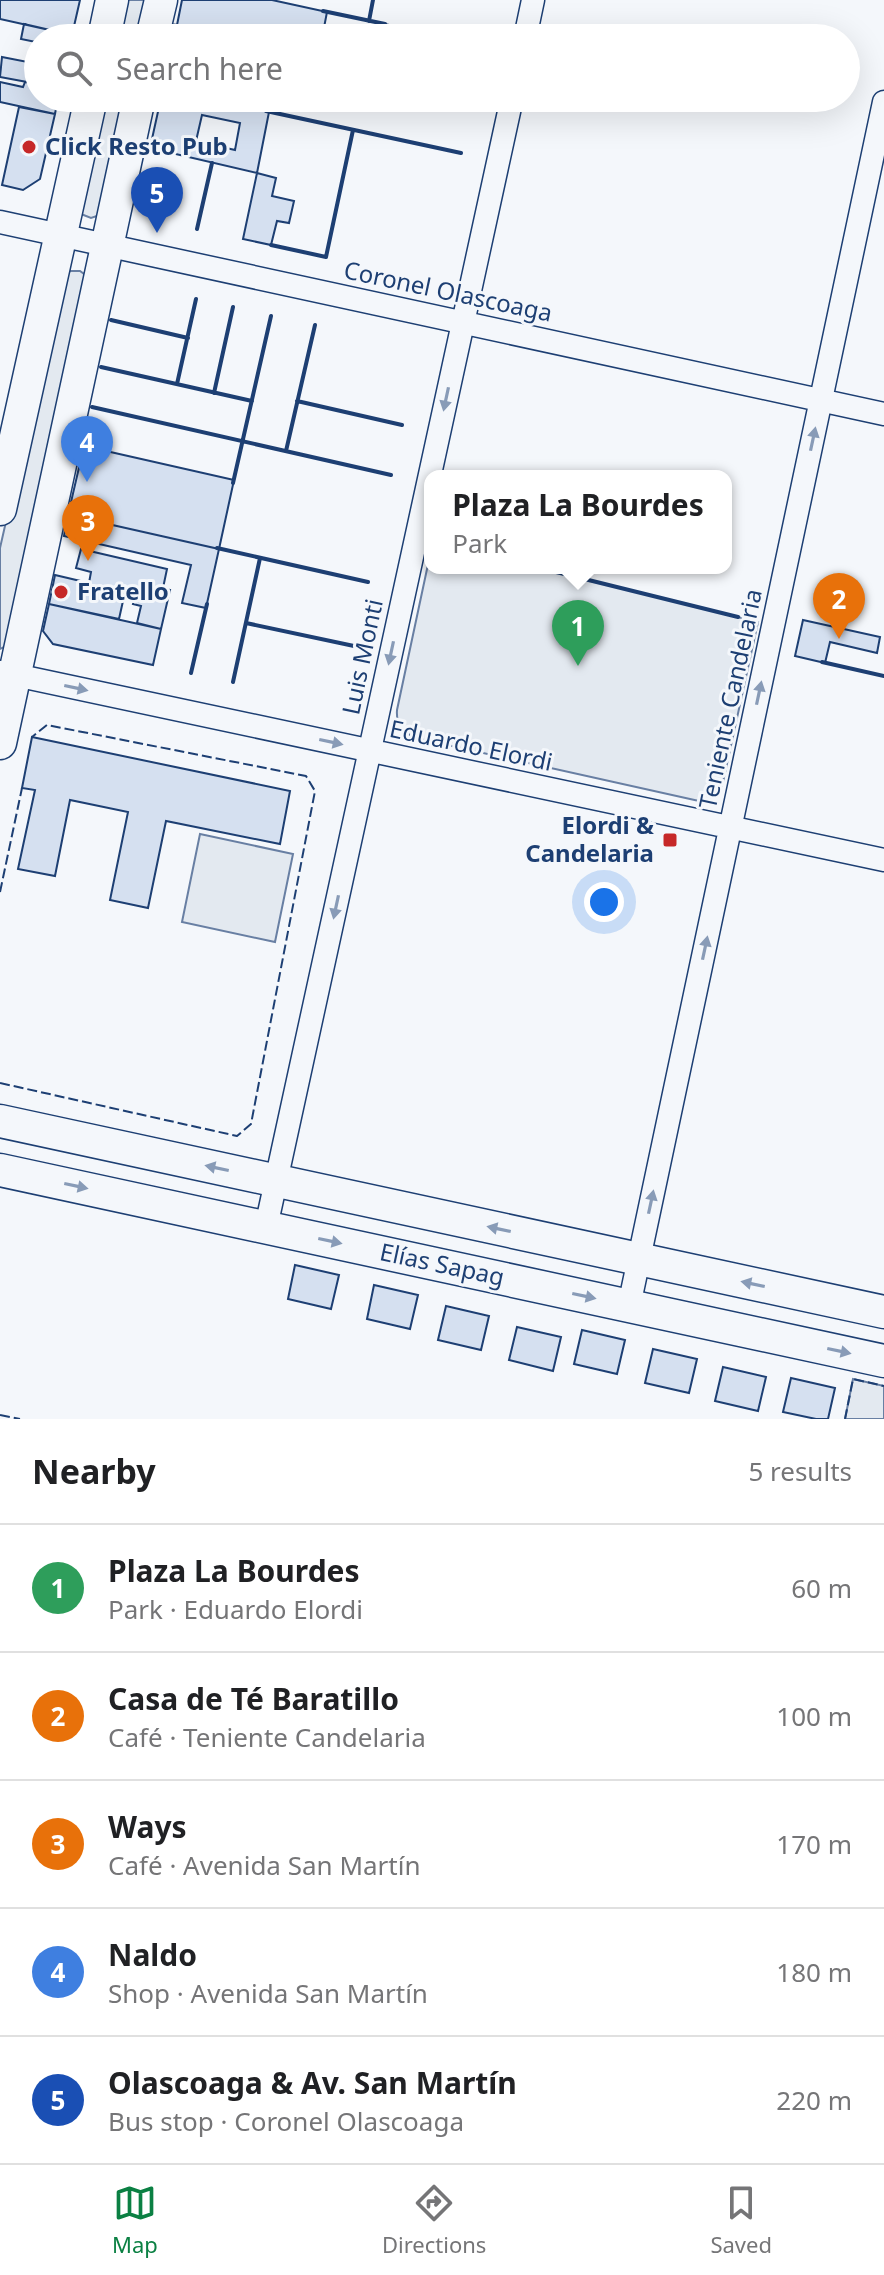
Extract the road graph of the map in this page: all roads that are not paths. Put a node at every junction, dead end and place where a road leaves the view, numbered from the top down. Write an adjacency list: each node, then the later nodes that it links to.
1 (112, 0): 4 (street)
2 (161, 0): 5 (street)
3 (533, 0): 6 (street)
4 (107, 24)
5 (167, 24)
6 (528, 24)
7 (884, 102): 15 (street, Teniente Candelaria)
8 (88, 112): 12 (street)
9 (136, 112): 13 (street)
10 (509, 112): 14 (street, Luis Monti)
11 (0, 222): 12 (street, Coronel Olascoaga)
12 (60, 235): 13 (street, Coronel Olascoaga); 19 (street)
13 (108, 245): 14 (street, Coronel Olascoaga); 20 (street)
14 (463, 322): 15 (street, Coronel Olascoaga); 17 (street, Luis Monti, one-way to 17)
15 (821, 400): 16 (street, Coronel Olascoaga); 23 (street, Teniente Candelaria, one-way to 15)
16 (884, 414)
17 (431, 470)
18 (424, 502): 22 (street, Luis Monti, one-way to 22)
19 (0, 509)
20 (7, 673): 21 (street); 22 (street, Eduardo Elordi, one-way to 22)
21 (0, 743)
22 (370, 751): 23 (street, Eduardo Elordi); 27 (street, Luis Monti, one-way to 27)
23 (730, 828): 24 (street, Eduardo Elordi); 29 (street, Teniente Candelaria, one-way to 23)
24 (884, 860)
25 (0, 1121): 27 (street, Elías Sapag, one-way to 25)
26 (0, 1170): 28 (street, Elías Sapag, one-way to 28)
27 (276, 1181): 28 (street, Luis Monti); 29 (street, Elías Sapag, one-way to 27)
28 (266, 1227): 30 (street, Elías Sapag, one-way to 30)
29 (639, 1259): 30 (street, Teniente Candelaria); 31 (street, Elías Sapag, one-way to 29)
30 (629, 1306): 32 (street, Elías Sapag, one-way to 32)
31 (884, 1312)
32 (884, 1361)

